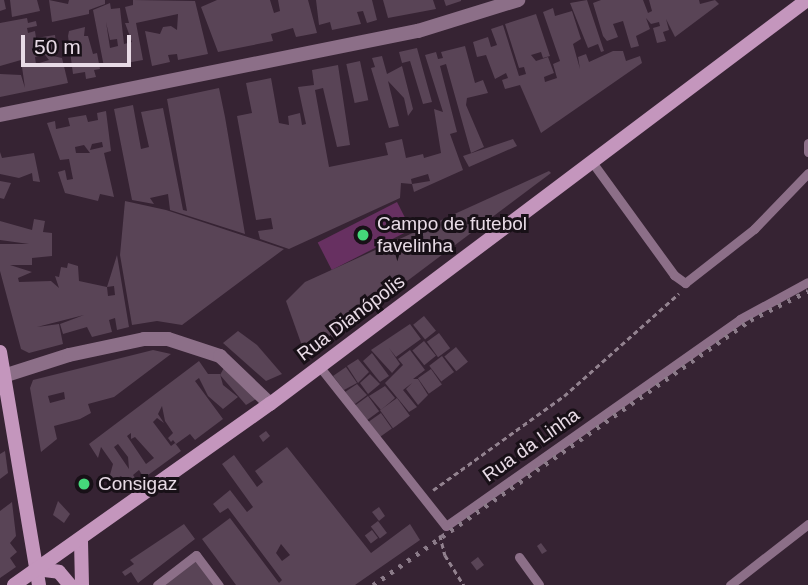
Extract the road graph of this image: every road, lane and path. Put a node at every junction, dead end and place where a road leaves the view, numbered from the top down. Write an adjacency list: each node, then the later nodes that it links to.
1 (518, 0): 3 (street)
2 (807, 0): 6 (street, Rua Dianópolis)
3 (0, 115)
4 (808, 144): 5 (lane)
5 (808, 152)
6 (592, 162): 9 (lane); 11 (street, Rua Dianópolis)
7 (808, 173): 9 (lane)
8 (808, 282): 14 (lane, Rua da Linha)
9 (686, 283): 14 (path)
10 (0, 352): 12 (street)
11 (319, 366): 13 (street, Rua Dianópolis); 14 (lane, Rua da Linha)
12 (3, 376): 13 (street); 19 (street)
13 (270, 404): 16 (street, Rua Dianópolis)
14 (422, 498)
15 (808, 524): 28 (lane)
16 (81, 541): 19 (street, Rua Dianópolis); 23 (street)
17 (442, 542): 26 (path)
18 (519, 557): 27 (lane)
19 (36, 569): 20 (street, Rua Dianópolis); 21 (street); 22 (street)
20 (15, 585)
21 (39, 585)
22 (70, 585)
23 (82, 585)
24 (157, 585): 25 (lane)
25 (219, 585)
26 (464, 585)
27 (539, 585)
28 (730, 585)

